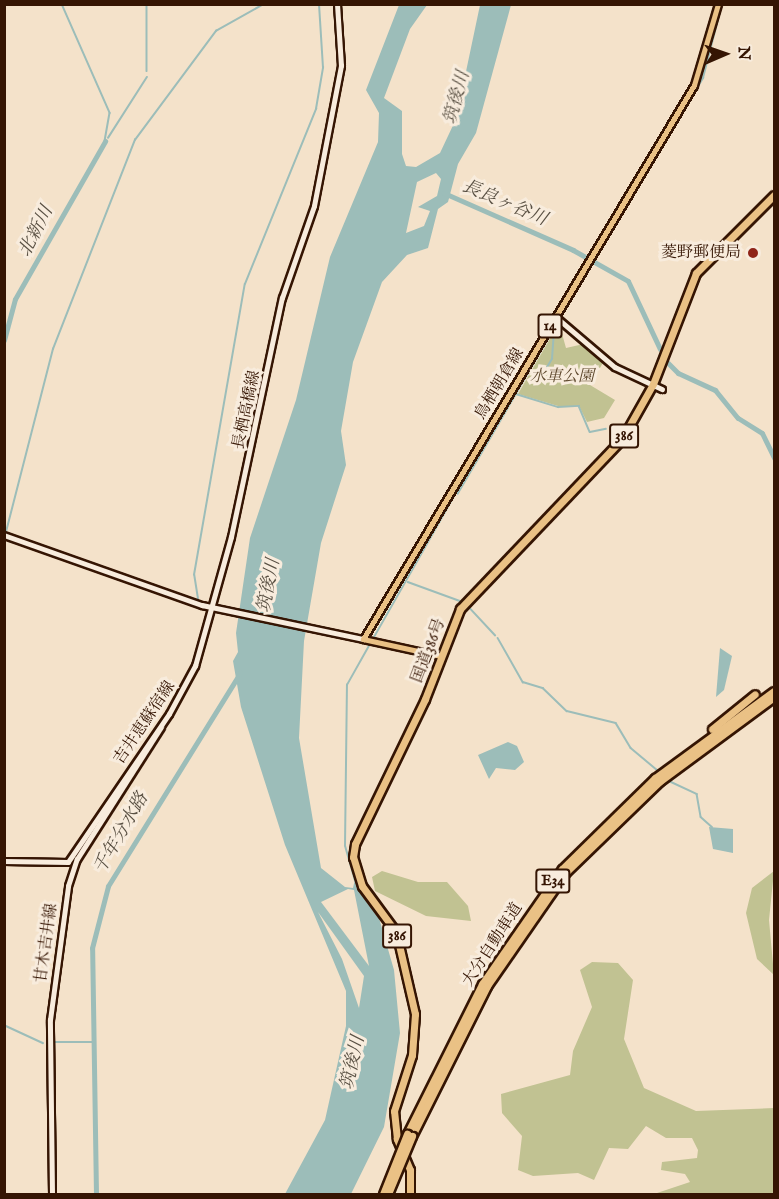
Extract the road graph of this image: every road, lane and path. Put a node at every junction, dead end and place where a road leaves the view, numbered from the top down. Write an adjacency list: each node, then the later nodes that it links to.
1 (337, 4): 8 (main road, 長栖高橋線)
2 (718, 4): 4 (main road, 鳥栖朝倉線 / 14)
3 (774, 195): 5 (highway, 国道386号 / 386)
4 (556, 317): 5 (main road); 9 (main road, 鳥栖朝倉線 / 14)
5 (653, 384): 6 (main road); 10 (highway, 国道386号 / 386)
6 (662, 389)
7 (4, 535): 8 (main road)
8 (212, 607): 9 (main road); 14 (main road, 吉井恵蘇宿線)
9 (363, 639): 10 (main road)
10 (441, 656): 21 (highway, 国道386号 / 386)
11 (774, 691): 15 (highway, 大分自動車道 / E34)
12 (755, 694): 15 (highway)
13 (774, 699): 17 (highway, 大分自動車道 / E34)
14 (164, 722): 16 (main road, 吉井恵蘇宿線); 18 (main road, 甘木吉井線)
15 (655, 778): 17 (highway, 大分自動車道 / E34)
16 (4, 861)
17 (409, 1135): 19 (highway, 大分自動車道 / E34, bridge); 20 (highway, 大分自動車道 / E34, bridge)
18 (52, 1194)
19 (382, 1194)
20 (388, 1194)
21 (410, 1194)

